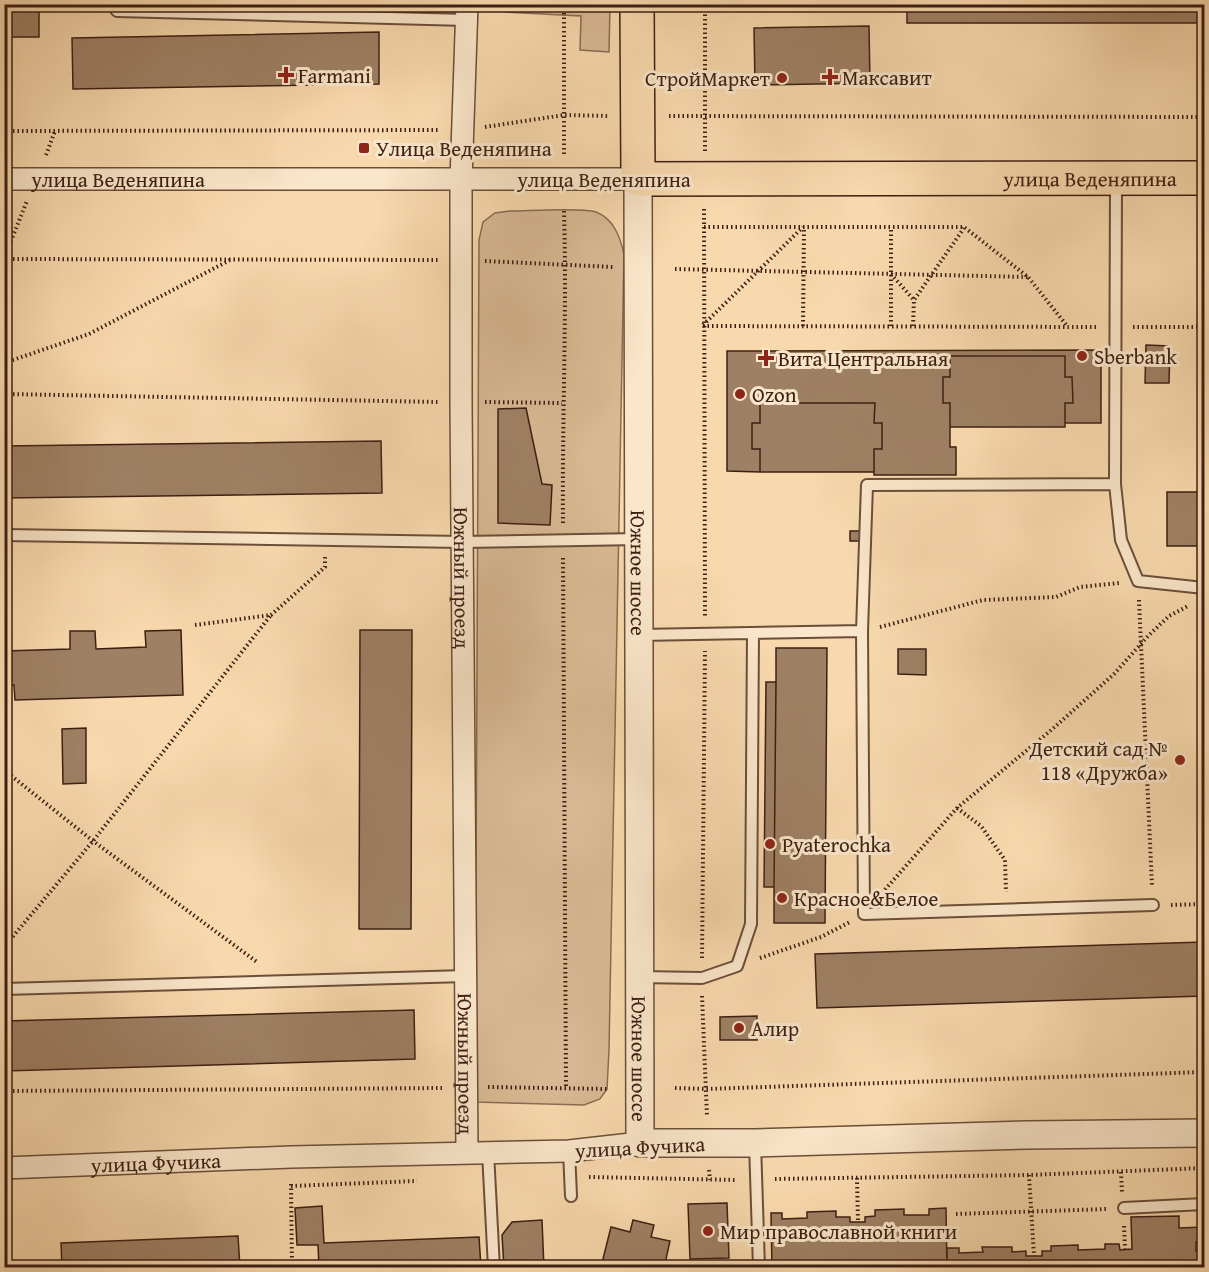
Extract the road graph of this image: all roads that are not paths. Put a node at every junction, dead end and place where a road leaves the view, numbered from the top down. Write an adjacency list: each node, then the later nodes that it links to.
1 (112, 4): 5 (lane)
2 (336, 4): 5 (lane)
3 (637, 4): 9 (main road, Южное шоссе)
4 (467, 12): 5 (lane); 10 (street, Южный проезд)
5 (336, 17)
6 (1116, 178): 7 (main road, улица Веденяпина); 9 (main road, улица Веденяпина); 11 (lane)
7 (1204, 178)
8 (4, 179): 10 (street, улица Веденяпина)
9 (638, 179): 10 (street, улица Веденяпина); 13 (street, Южное шоссе)
10 (461, 180): 14 (street, Южный проезд)
11 (1115, 484): 15 (lane); 16 (lane)
12 (4, 535): 14 (lane)
13 (639, 539): 14 (lane); 18 (street, Южное шоссе)
14 (463, 542): 20 (street, Южный проезд)
15 (1204, 588)
16 (862, 631): 17 (lane); 19 (lane)
17 (753, 633): 18 (lane); 21 (lane)
18 (640, 635): 21 (street, Южное шоссе)
19 (1153, 905)
20 (466, 976): 22 (lane); 27 (street, Южный проезд)
21 (639, 977): 24 (street, Южное шоссе)
22 (4, 989)
23 (1204, 1132): 25 (street, улица Фучика)
24 (640, 1143): 25 (street, улица Фучика); 26 (street, улица Фучика)
25 (755, 1143): 33 (lane)
26 (569, 1151): 27 (street, улица Фучика); 29 (lane)
27 (478, 1152): 28 (street, улица Фучика); 32 (lane)
28 (4, 1168)
29 (571, 1196)
30 (1204, 1204): 31 (lane)
31 (1124, 1208)
32 (494, 1268)
33 (759, 1268)

